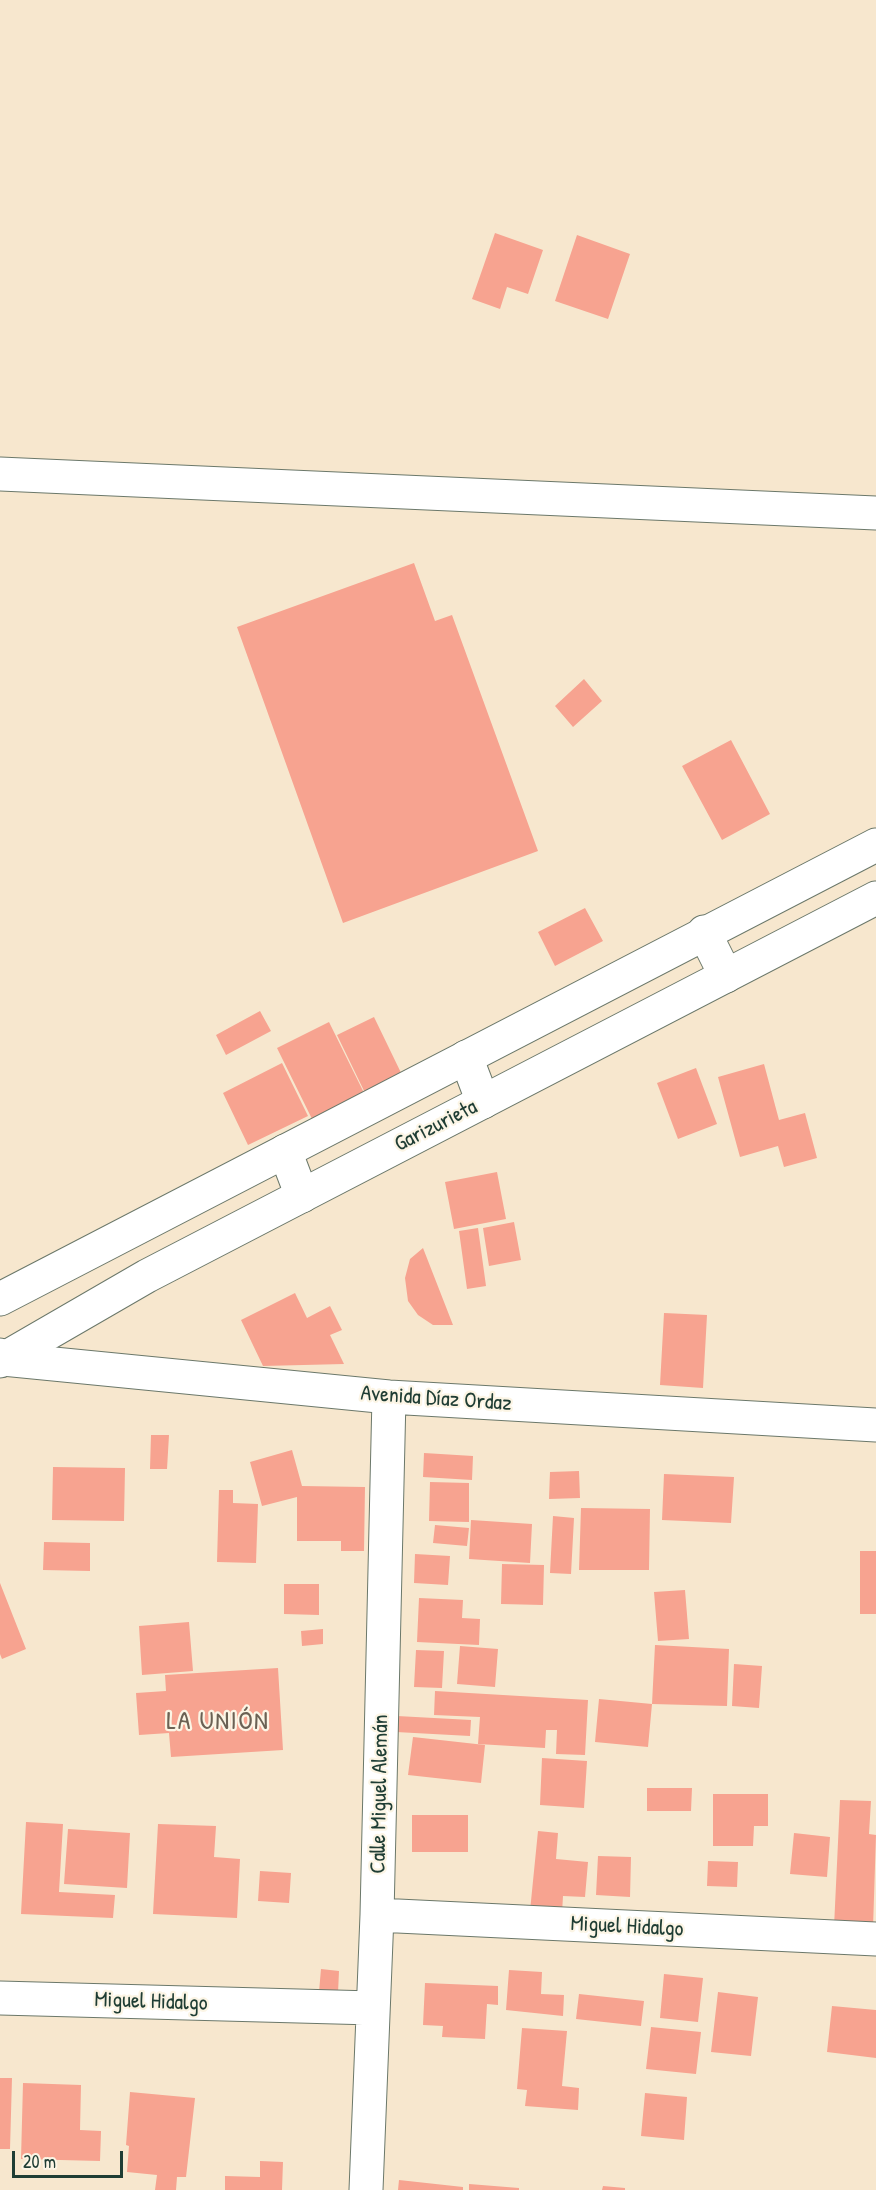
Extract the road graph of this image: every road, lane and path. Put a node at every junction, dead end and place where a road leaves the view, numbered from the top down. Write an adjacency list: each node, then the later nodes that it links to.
1 (0, 474): 2 (street)
2 (876, 513)
3 (876, 845): 5 (street)
4 (876, 898): 6 (street, Garizurieta)
5 (704, 932): 6 (street); 7 (street)
6 (726, 976): 8 (street, Garizurieta)
7 (466, 1057): 8 (street); 9 (street)
8 (483, 1102): 10 (street, Garizurieta)
9 (285, 1151): 10 (street); 11 (street)
10 (302, 1196): 12 (street, Garizurieta)
11 (0, 1299)
12 (1, 1358): 13 (street, Avenida Díaz Ordaz)
13 (389, 1397): 14 (street, Avenida Díaz Ordaz); 15 (street, Calle Miguel Alemán)
14 (876, 1425)
15 (377, 1915): 16 (street, Miguel Hidalgo); 18 (street, Calle Miguel Alemán)
16 (876, 1939)
17 (0, 1998): 18 (street, Miguel Hidalgo)
18 (373, 2008): 19 (street, Calle Miguel Alemán)
19 (366, 2190)

